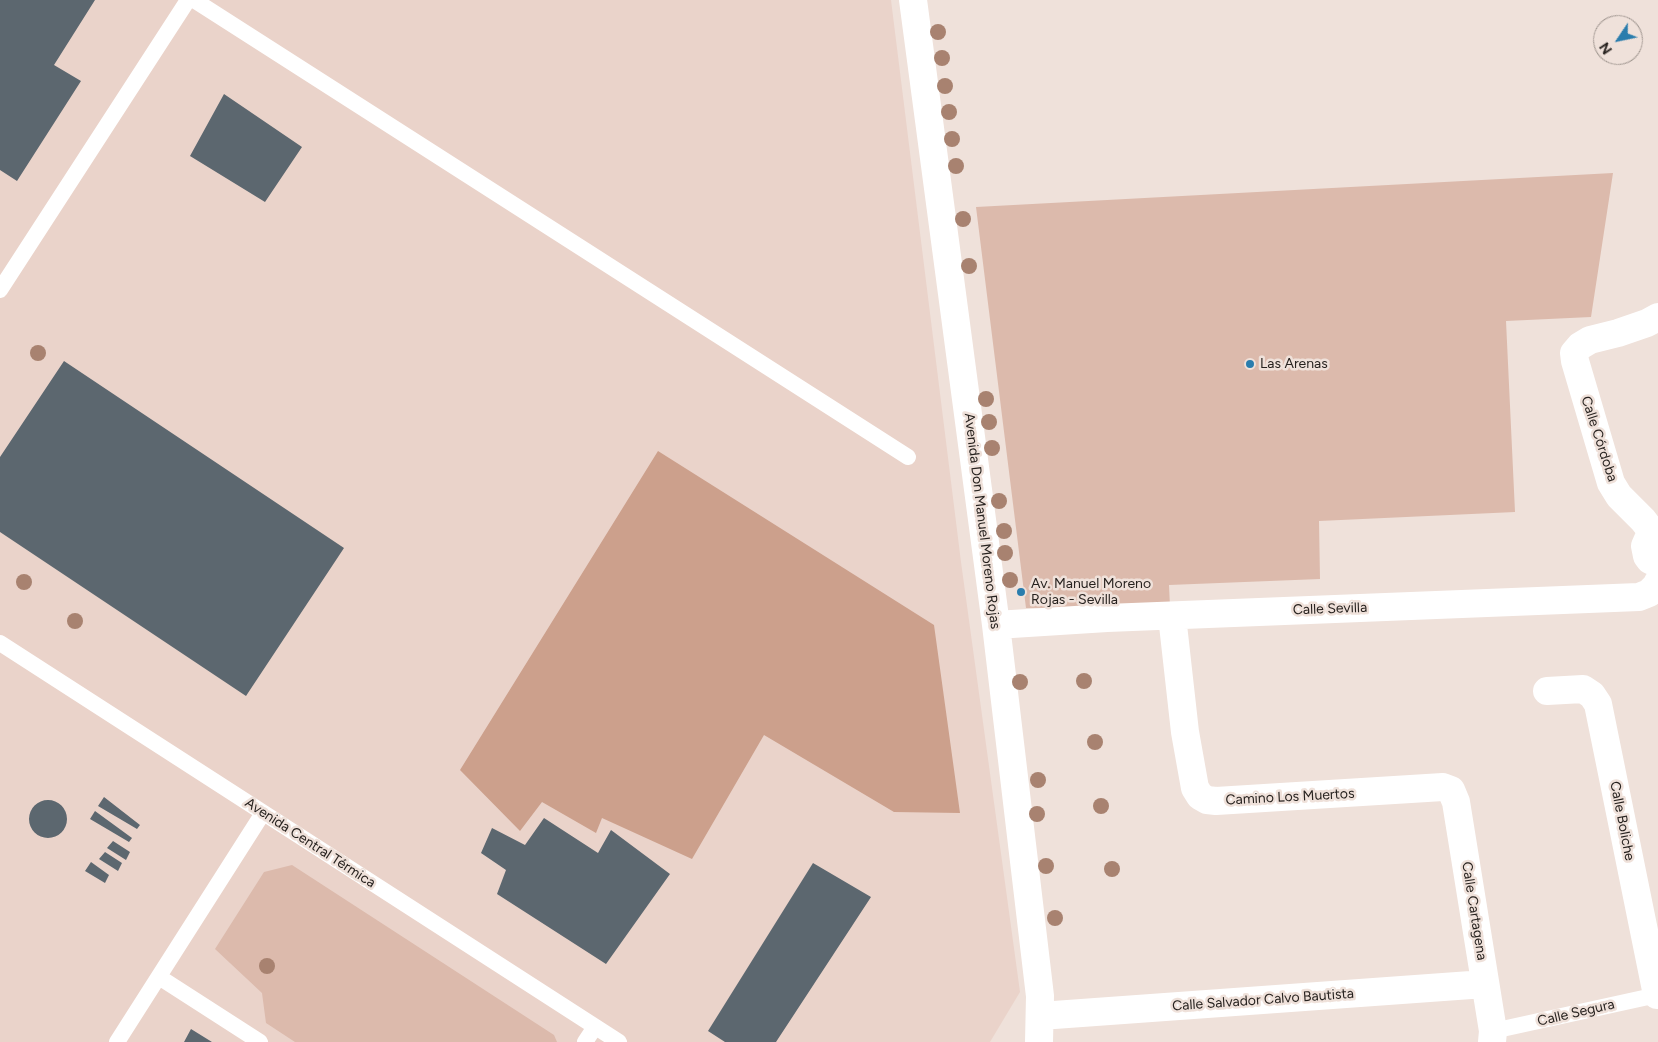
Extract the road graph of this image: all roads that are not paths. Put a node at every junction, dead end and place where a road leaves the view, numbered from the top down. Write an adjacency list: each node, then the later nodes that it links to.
1 (188, 0): 4 (lane)
2 (194, 0): 6 (lane)
3 (915, 1): 11 (street, Avenida Don Manuel Moreno Rojas)
4 (3, 280)
5 (1658, 317): 7 (street, Calle Córdoba)
6 (908, 457)
7 (1653, 523): 8 (street, Calle Córdoba)
8 (1658, 564)
9 (1658, 582): 10 (street, Calle Sevilla)
10 (1172, 616): 11 (street, Calle Sevilla); 14 (street, Camino Los Muertos)
11 (996, 625): 20 (street, Avenida Don Manuel Moreno Rojas)
12 (0, 644): 15 (lane, Avenida Central Térmica)
13 (1547, 692): 18 (street, Calle Boliche)
14 (1443, 787): 17 (street, Calle Cartagena)
15 (263, 813): 16 (lane); 19 (lane, Avenida Central Térmica)
16 (158, 977): 22 (lane); 23 (lane)
17 (1485, 984): 20 (street, Calle Salvador Calvo Bautista); 21 (street, Calle Cartagena)
18 (1657, 994): 21 (lane, Calle Segura)
19 (595, 1027): 24 (lane); 25 (lane, Avenida Central Térmica)
20 (1040, 1029)
21 (1492, 1037)
22 (117, 1042)
23 (260, 1042)
24 (586, 1042)
25 (619, 1042)

